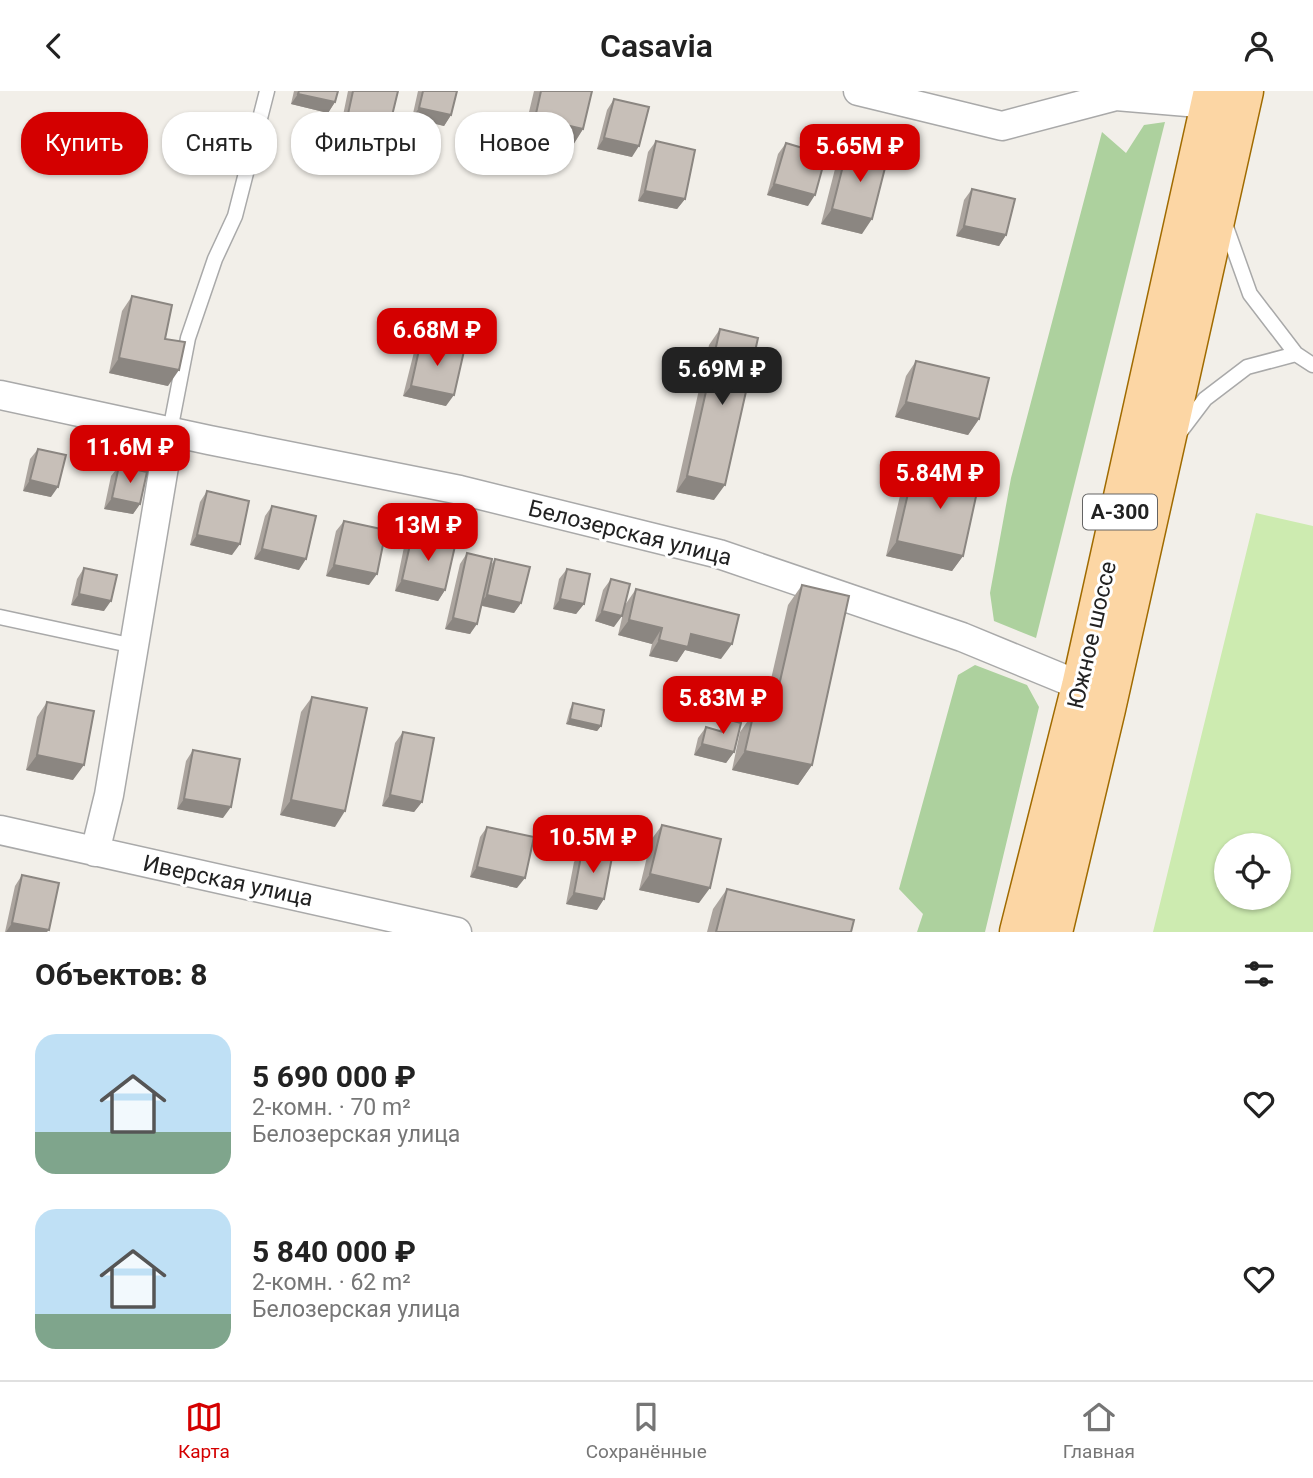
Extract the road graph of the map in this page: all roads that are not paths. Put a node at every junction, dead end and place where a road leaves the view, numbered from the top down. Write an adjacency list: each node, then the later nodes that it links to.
1 (267, 91): 8 (lane)
2 (858, 91): 3 (street)
3 (1223, 95): 4 (main road, Южное шоссе / А-300); 12 (main road, Южное шоссе / А-300)
4 (1218, 206): 5 (lane); 9 (main road, Южное шоссе / А-300)
5 (1296, 354): 6 (lane); 9 (lane)
6 (1313, 365)
7 (0, 395): 8 (street, Белозерская улица)
8 (170, 431): 11 (street); 12 (street, Белозерская улица)
9 (1162, 455): 17 (main road, Южное шоссе / А-300)
10 (0, 617): 11 (lane)
11 (134, 646): 14 (street)
12 (1081, 687): 16 (main road, Южное шоссе / А-300)
13 (0, 830): 14 (street, Иверская улица)
14 (95, 852): 15 (street, Иверская улица)
15 (457, 932)
16 (1019, 932)
17 (1053, 932)

